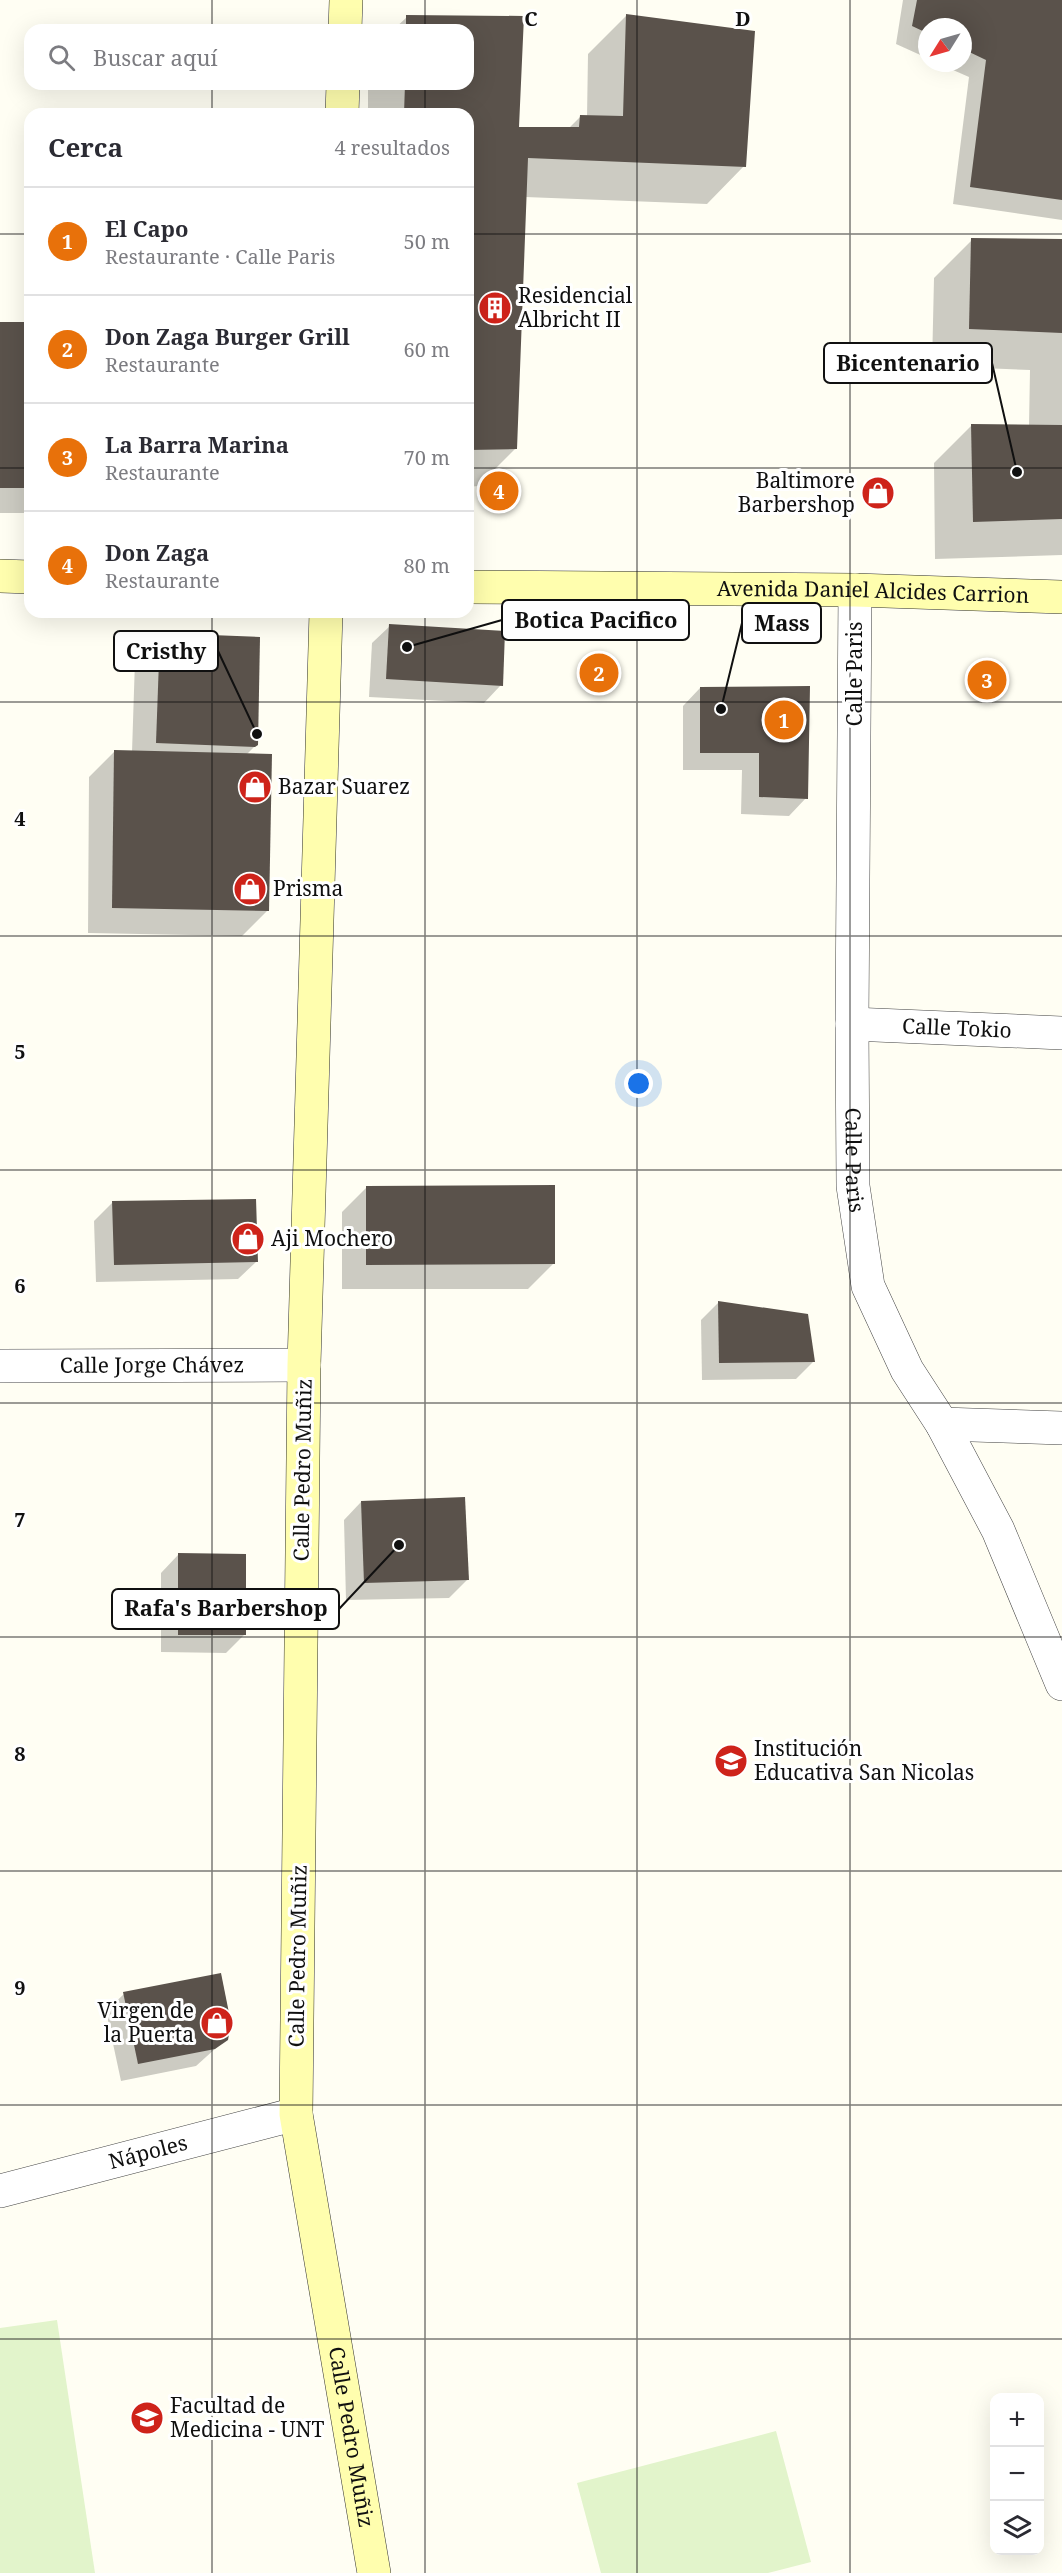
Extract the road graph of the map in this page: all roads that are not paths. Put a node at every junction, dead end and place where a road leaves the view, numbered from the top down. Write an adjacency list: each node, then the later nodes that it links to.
1 (346, 0): 2 (street)
2 (345, 24)
3 (343, 90): 4 (street)
4 (342, 108)
5 (0, 576): 6 (street)
6 (24, 577)
7 (474, 586): 8 (street, Avenida Daniel Alcides Carrion)
8 (855, 590): 9 (street, Avenida Daniel Alcides Carrion); 11 (street, Calle Paris)
9 (1062, 597)
10 (326, 618): 13 (street, Calle Pedro Muñiz)
11 (852, 1024): 12 (street, Calle Tokio); 15 (street, Calle Paris)
12 (1062, 1034)
13 (304, 1365): 14 (street, Calle Jorge Chávez); 18 (street, Calle Pedro Muñiz)
14 (0, 1366)
15 (942, 1424): 16 (street); 17 (street, Calle Paris)
16 (1062, 1428)
17 (1062, 1684)
18 (296, 2114): 19 (street, Nápoles); 20 (street, Calle Pedro Muñiz)
19 (0, 2191)
20 (374, 2573)

